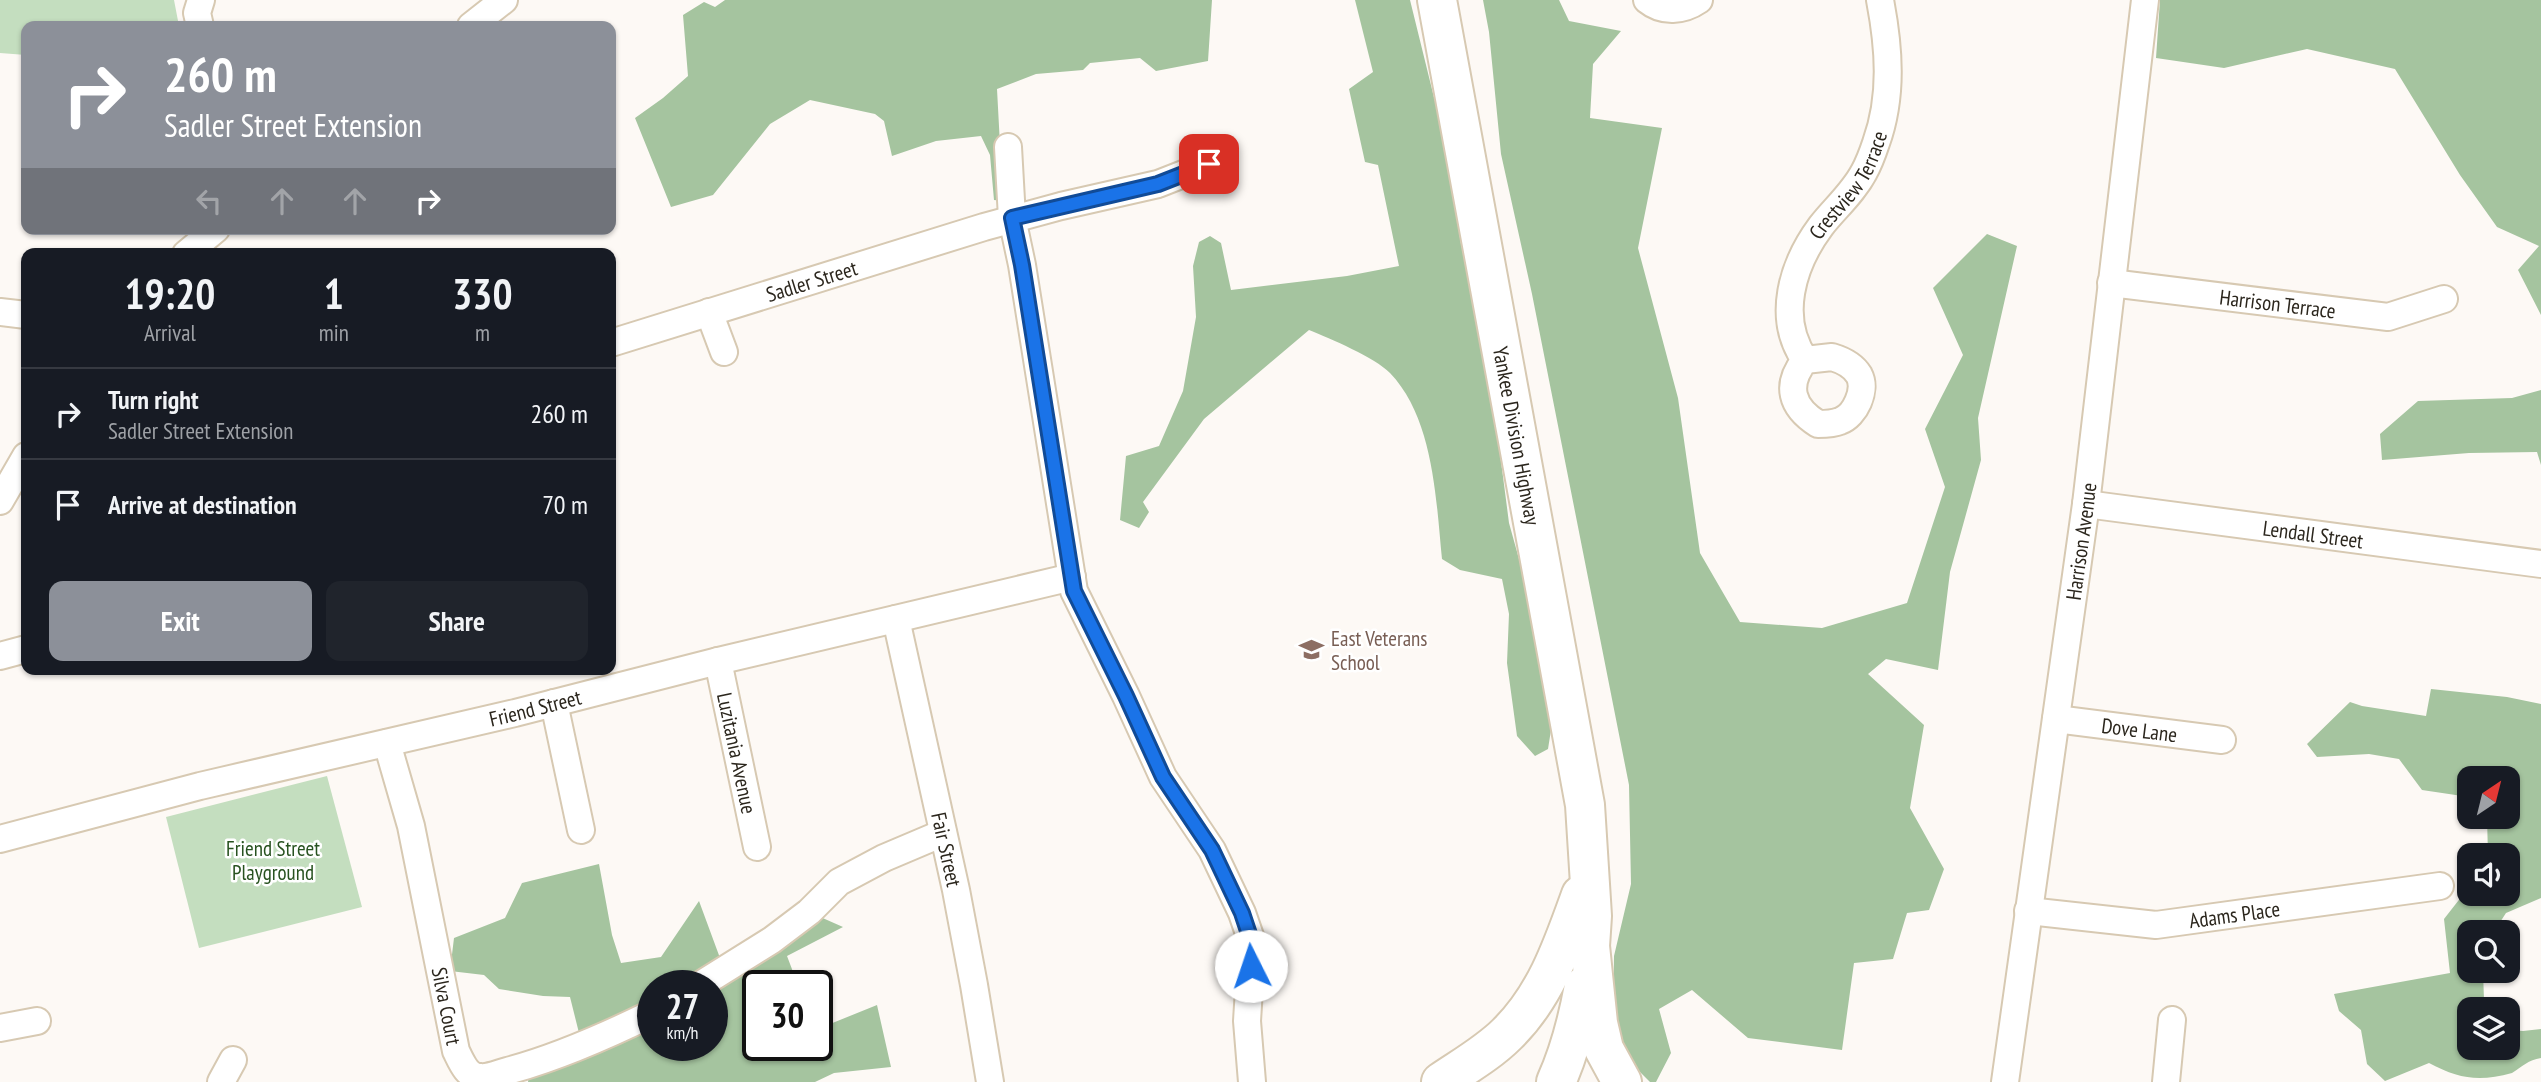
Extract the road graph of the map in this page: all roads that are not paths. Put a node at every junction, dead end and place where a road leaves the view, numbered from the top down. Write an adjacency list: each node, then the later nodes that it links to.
1 (201, 0): 8 (street)
2 (503, 0): 9 (street)
3 (1437, 0): 41 (highway, Yankee Division Highway)
4 (1647, 0): 5 (street)
5 (1699, 0)
6 (1880, 0): 22 (street, Crestview Terrace)
7 (2145, 0): 15 (street, Harrison Avenue)
8 (199, 21)
9 (477, 21)
10 (1008, 147): 12 (street)
11 (1209, 164): 12 (street, Sadler Street)
12 (1012, 218): 18 (street, Sadler Street); 27 (street)
13 (209, 235): 14 (street)
14 (193, 248)
15 (2111, 283): 16 (street, Harrison Terrace); 25 (street, Harrison Avenue)
16 (2444, 299)
17 (0, 312): 19 (street)
18 (709, 312): 20 (street, Sadler Street); 21 (street)
19 (21, 315)
20 (616, 342)
21 (724, 352)
22 (1805, 360)
23 (21, 464): 24 (street)
24 (0, 500)
25 (2086, 504): 26 (street, Lendall Street); 34 (street, Harrison Avenue)
26 (2541, 564)
27 (1072, 578): 28 (street, Friend Street); 51 (street)
28 (896, 619): 31 (street, Friend Street); 38 (street, Fair Street)
29 (21, 650): 30 (street)
30 (0, 656)
31 (718, 661): 32 (street, Friend Street); 40 (street, Luzitania Avenue)
32 (610, 679): 33 (street, Friend Street)
33 (554, 703): 36 (street, Friend Street); 37 (street)
34 (2056, 719): 35 (street, Dove Lane); 43 (street, Harrison Avenue)
35 (2222, 740)
36 (387, 743): 39 (street, Friend Street); 48 (street, Silva Court)
37 (581, 830)
38 (943, 832): 45 (street); 50 (street, Fair Street)
39 (0, 839)
40 (757, 847)
41 (1590, 870): 44 (highway, Yankee Division Highway); 52 (highway)
42 (2440, 886): 43 (street, Adams Place)
43 (2028, 911): 55 (street, Harrison Avenue)
44 (1590, 946): 53 (highway); 54 (highway)
45 (724, 970)
46 (2172, 1020): 56 (street)
47 (37, 1021): 49 (street)
48 (637, 1021)
49 (0, 1028)
50 (990, 1082)
51 (1252, 1082)
52 (1441, 1082)
53 (1556, 1082)
54 (1622, 1082)
55 (2005, 1082)
56 (2166, 1082)

